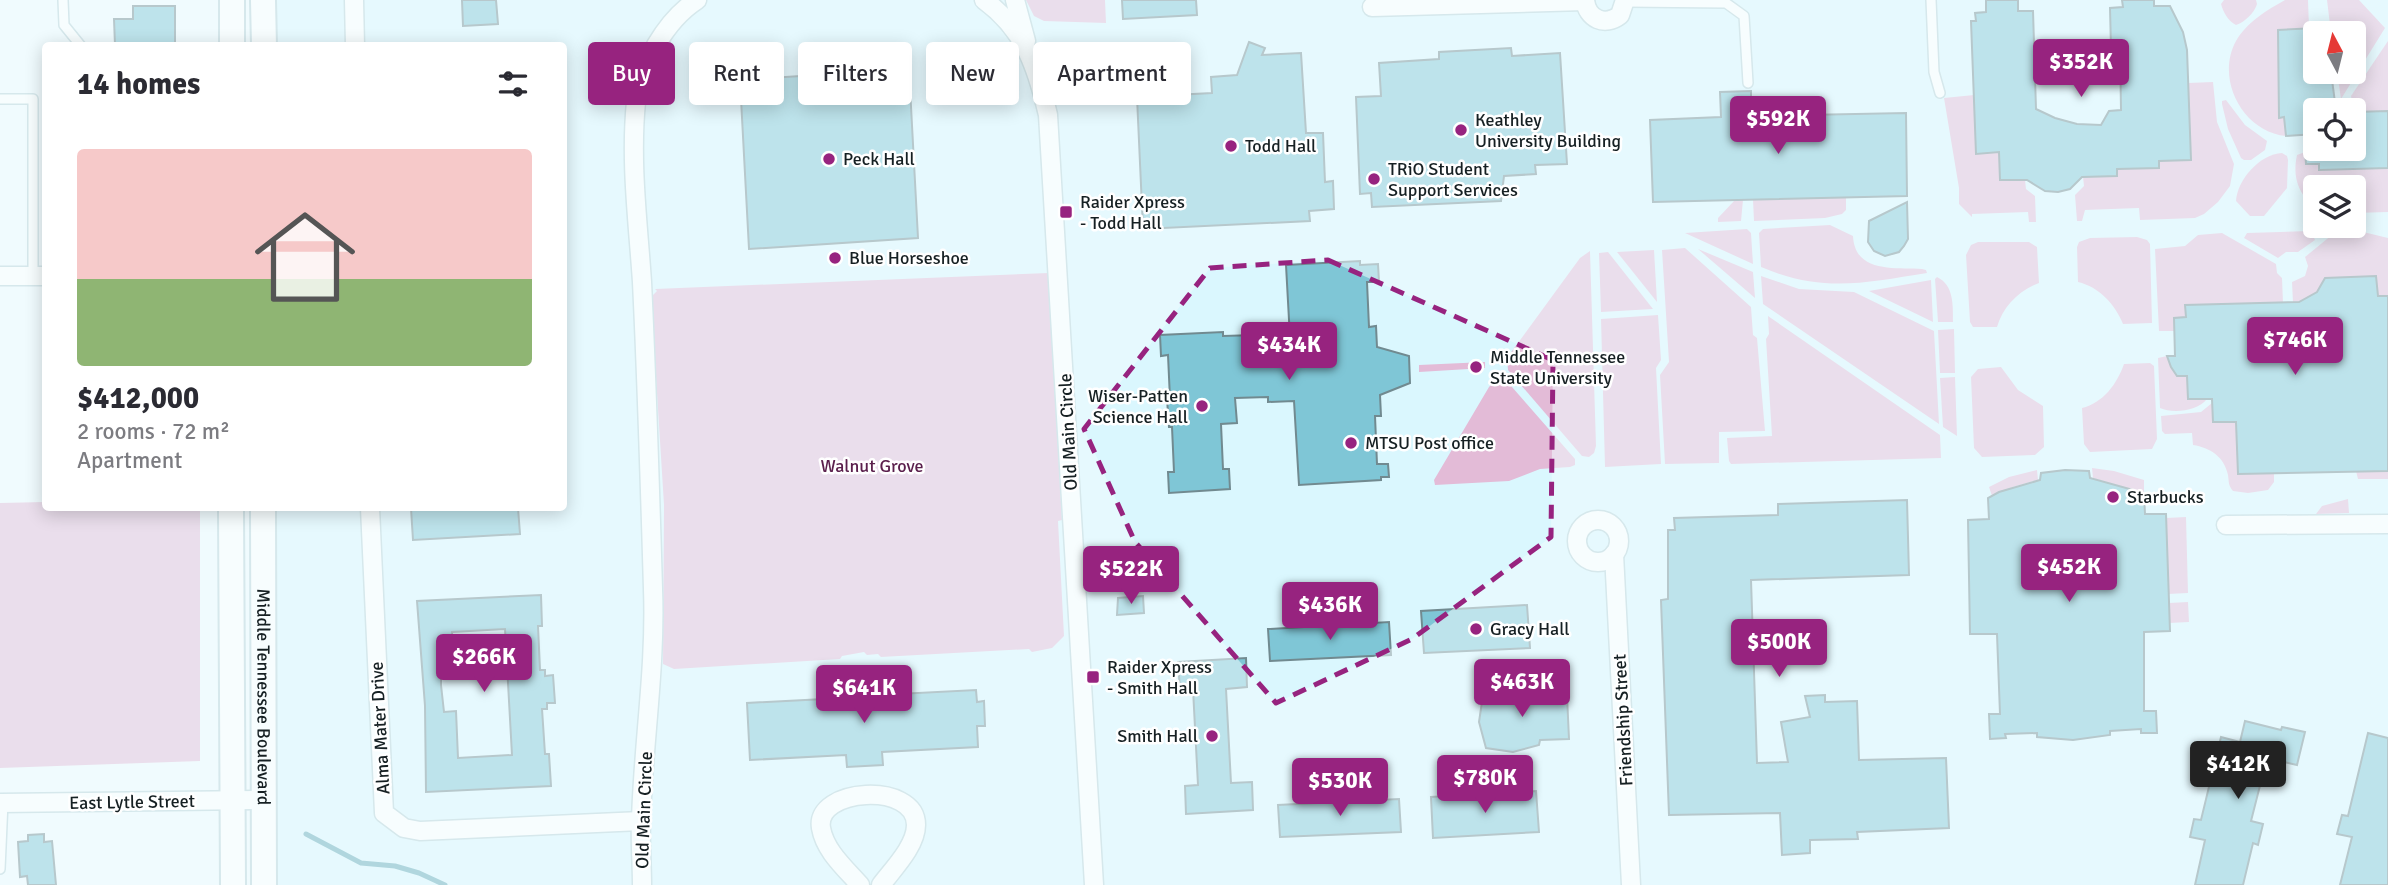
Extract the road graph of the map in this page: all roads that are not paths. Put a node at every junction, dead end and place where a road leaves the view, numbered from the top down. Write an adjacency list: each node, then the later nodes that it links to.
1 (63, 0): 12 (lane)
2 (232, 0): 13 (main road)
3 (262, 0): 14 (main road)
4 (354, 0): 15 (street)
5 (697, 0): 31 (street, Old Main Circle)
6 (984, 0): 16 (street, Old Main Circle)
7 (1014, 0): 16 (street)
8 (1931, 0): 18 (lane)
9 (1585, 1): 10 (street); 11 (street)
10 (1625, 1): 17 (lane)
11 (1371, 12)
12 (78, 42)
13 (232, 42)
14 (264, 42)
15 (355, 42)
16 (1029, 51): 38 (street, Old Main Circle)
17 (1748, 83)
18 (1940, 93)
19 (0, 99): 21 (lane)
20 (0, 276): 21 (street)
21 (39, 276)
22 (231, 511): 28 (main road, Middle Tennessee Boulevard)
23 (263, 511): 29 (main road, Middle Tennessee Boulevard)
24 (370, 511): 31 (street, Alma Mater Drive)
25 (2388, 524): 26 (street)
26 (2226, 525)
27 (1614, 554): 39 (street, Friendship Street)
28 (232, 799): 29 (street, East Lytle Street); 30 (street, East Lytle Street); 33 (main road, Middle Tennessee Boulevard)
29 (264, 800): 34 (main road, Middle Tennessee Boulevard)
30 (2, 803): 32 (lane)
31 (641, 821): 35 (street, Old Main Circle)
32 (0, 869)
33 (233, 885)
34 (264, 885)
35 (642, 885)
36 (860, 885): 37 (street)
37 (881, 885)
38 (1094, 885)
39 (1631, 885)

